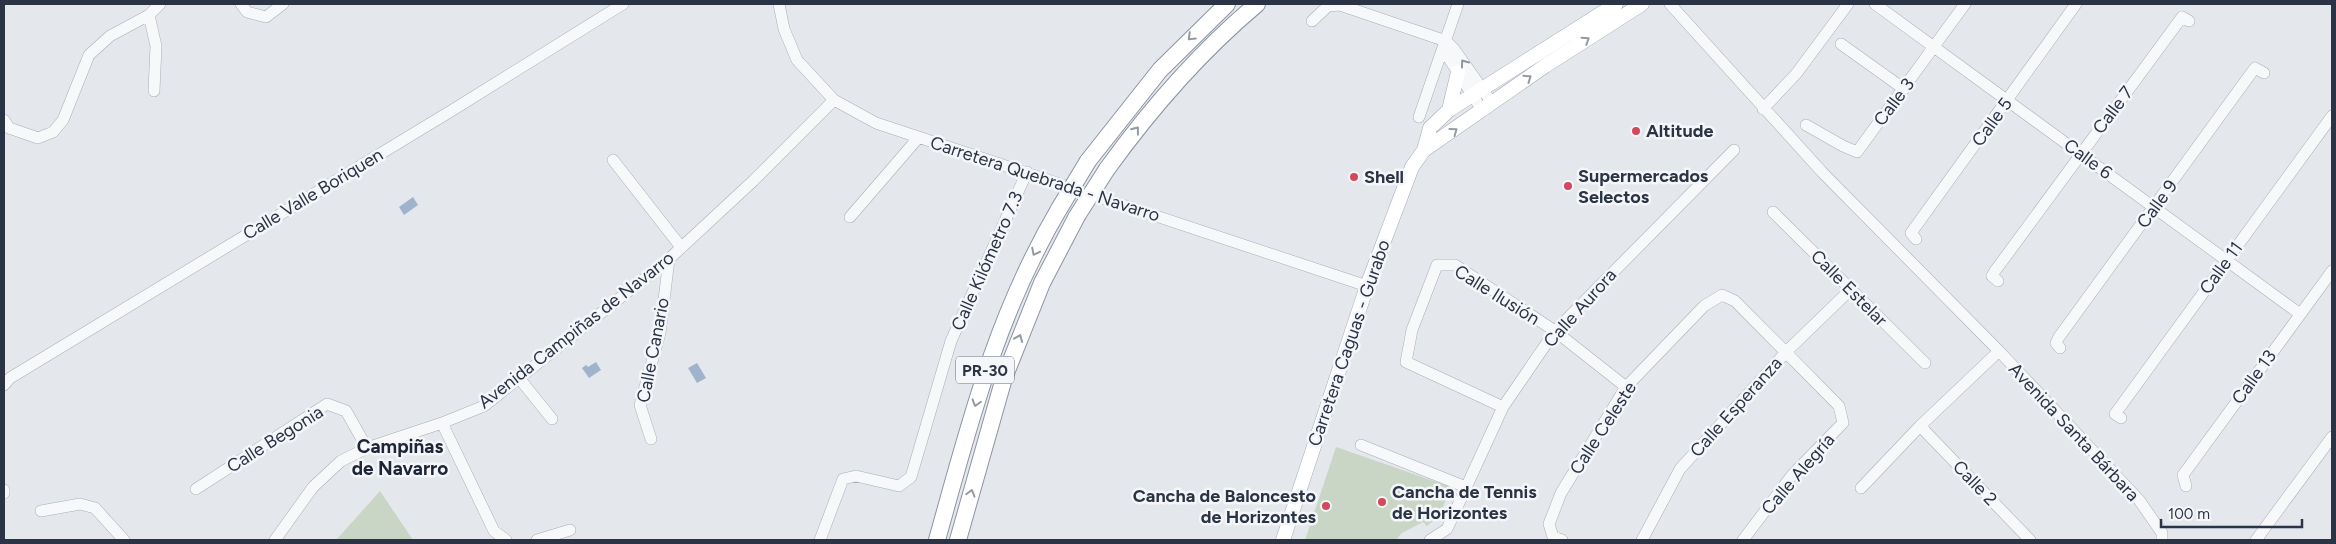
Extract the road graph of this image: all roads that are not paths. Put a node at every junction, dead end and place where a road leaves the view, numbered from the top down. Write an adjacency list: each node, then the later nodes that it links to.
1 (160, 4): 16 (street)
2 (242, 4): 3 (street)
3 (283, 4)
4 (623, 4): 61 (street, Calle Valle Boriquen)
5 (779, 4): 27 (street, Carretera Quebrada - Navarro)
6 (1227, 4): 83 (highway, PR-30, one-way to 83, bridge)
7 (1257, 4): 84 (highway, PR-30, one-way to 7, bridge)
8 (1458, 4): 19 (street)
9 (1616, 4): 26 (main road, Carretera Caguas - Gurabo)
10 (1642, 4): 29 (main road, Carretera Caguas - Gurabo, one-way to 10)
11 (1670, 4): 30 (street, Avenida Santa Bárbara)
12 (1848, 4): 30 (street)
13 (1875, 4): 21 (street, Calle 6)
14 (1965, 4): 21 (street, Calle 3)
15 (2076, 4): 28 (street, Calle 5)
16 (149, 15): 25 (street); 34 (street)
17 (1312, 21): 19 (street)
18 (2189, 21): 39 (street, Calle 7)
19 (1446, 41): 22 (street); 26 (street, one-way to 19); 33 (street)
20 (1841, 44): 24 (street)
21 (1935, 47): 24 (street, Calle 3); 28 (street, Calle 6)
22 (1458, 72): 26 (street); 31 (main road)
23 (2264, 74): 42 (street, Calle 9)
24 (1904, 89): 35 (street, Calle 3)
25 (154, 91)
26 (1477, 91): 29 (street); 31 (main road, Carretera Caguas - Gurabo)
27 (834, 100): 36 (street, Carretera Quebrada - Navarro); 46 (street, Avenida Campiñas de Navarro)
28 (2008, 100): 39 (street, Calle 6); 45 (street, Calle 5)
29 (1487, 106): 37 (main road, Carretera Caguas - Gurabo, one-way to 29)
30 (1764, 109): 57 (street, Avenida Santa Bárbara)
31 (1449, 110): 37 (main road, Carretera Caguas - Gurabo)
32 (2332, 116): 48 (street, Calle 11)
33 (1420, 117)
34 (4, 120)
35 (1806, 125)
36 (920, 138): 41 (street, Carretera Quebrada - Navarro); 44 (street)
37 (1424, 150): 51 (main road, Carretera Caguas - Gurabo)
38 (1734, 150): 55 (street, Calle Aurora)
39 (2081, 154): 42 (street, Calle 6); 50 (street, Calle 7)
40 (613, 160): 46 (street)
41 (1027, 172): 51 (street, Carretera Quebrada - Navarro); 82 (street, Calle Kilómetro 7.3)
42 (2154, 208): 48 (street, Calle 6); 56 (street, Calle 9)
43 (1773, 212): 52 (street, Calle Estelar)
44 (850, 217)
45 (1916, 239)
46 (681, 247): 47 (street, Avenida Campiñas de Navarro)
47 (669, 259): 60 (street, Avenida Campiñas de Navarro); 69 (street, Calle Canario)
48 (2227, 261): 54 (street, Calle 6); 64 (street, Calle 11)
49 (2332, 270): 54 (street, Calle 13)
50 (1998, 281)
51 (1367, 286): 85 (main road, Carretera Caguas - Gurabo)
52 (1850, 290): 58 (street, Calle Esperanza); 59 (street, Calle Estelar)
53 (1732, 300): 58 (street, Calle Alegría); 62 (street, Calle Celeste)
54 (2300, 314): 73 (street, Calle 13)
55 (1555, 330): 62 (street, Calle Ilusión); 63 (street, Calle Aurora); 63 (street, Calle Ilusión)
56 (2060, 348)
57 (1999, 351): 67 (street); 91 (street, Avenida Santa Bárbara)
58 (1786, 352): 88 (street, Calle Esperanza); 89 (street, Calle Alegría)
59 (1925, 363)
60 (519, 378): 65 (street); 66 (street, Avenida Campiñas de Navarro)
61 (4, 385)
62 (1626, 387): 87 (street, Calle Celeste)
63 (1503, 406): 72 (street, Calle Aurora)
64 (2121, 418)
65 (552, 419)
66 (442, 423): 71 (street, Avenida Campiñas de Navarro); 80 (street)
67 (1920, 426): 74 (street); 90 (street, Calle 2)
68 (2332, 437): 92 (street)
69 (651, 439)
70 (1361, 445): 72 (street)
71 (367, 448): 75 (street, Calle Begonia); 79 (street, Avenida Campiñas de Navarro)
72 (1466, 486): 86 (street, Calle Aurora)
73 (2186, 486)
74 (1861, 488)
75 (196, 489)
76 (41, 511): 78 (street)
77 (570, 530): 81 (street)
78 (124, 540)
79 (275, 540)
80 (506, 540)
81 (537, 540)
82 (820, 540)
83 (937, 540)
84 (958, 540)
85 (1282, 540)
86 (1430, 540)
87 (1562, 540)
88 (1642, 540)
89 (1743, 540)
90 (2030, 540)
91 (2162, 540)
92 (2256, 540)

